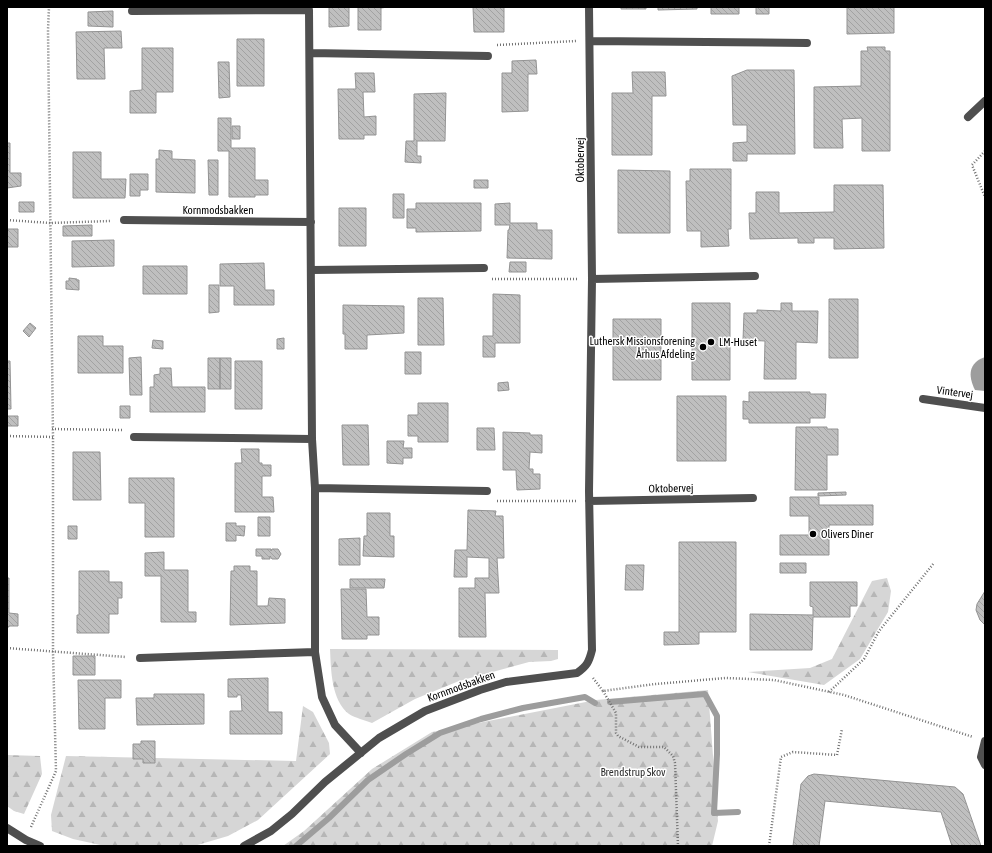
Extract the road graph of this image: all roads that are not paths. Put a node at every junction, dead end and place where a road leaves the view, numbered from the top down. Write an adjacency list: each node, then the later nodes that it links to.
1 (589, 7): 3 (street, Oktobervej)
2 (132, 12): 5 (street)
3 (590, 41): 4 (street); 14 (street, Oktobervej)
4 (807, 43)
5 (310, 53): 6 (street); 10 (street)
6 (488, 56)
7 (985, 101): 8 (street)
8 (968, 118)
9 (124, 220): 10 (street, Kornmodsbakken)
10 (311, 222): 12 (street)
11 (484, 268): 12 (street)
12 (312, 270): 18 (street)
13 (755, 276): 14 (street)
14 (592, 279): 22 (street, Oktobervej)
15 (923, 399): 16 (street, Vintervej)
16 (985, 408)
17 (134, 437): 18 (street)
18 (312, 439): 19 (street)
19 (315, 488): 20 (street); 23 (street)
20 (487, 491)
21 (753, 498): 22 (street, Oktobervej)
22 (589, 501): 25 (street, Oktobervej)
23 (314, 652): 24 (street); 27 (street)
24 (140, 658)
25 (585, 667): 27 (street, Kornmodsbakken)
26 (981, 740): 28 (street)
27 (361, 753): 31 (street, Kornmodsbakken)
28 (985, 765)
29 (7, 828): 30 (street)
30 (40, 846)
31 (244, 846)

